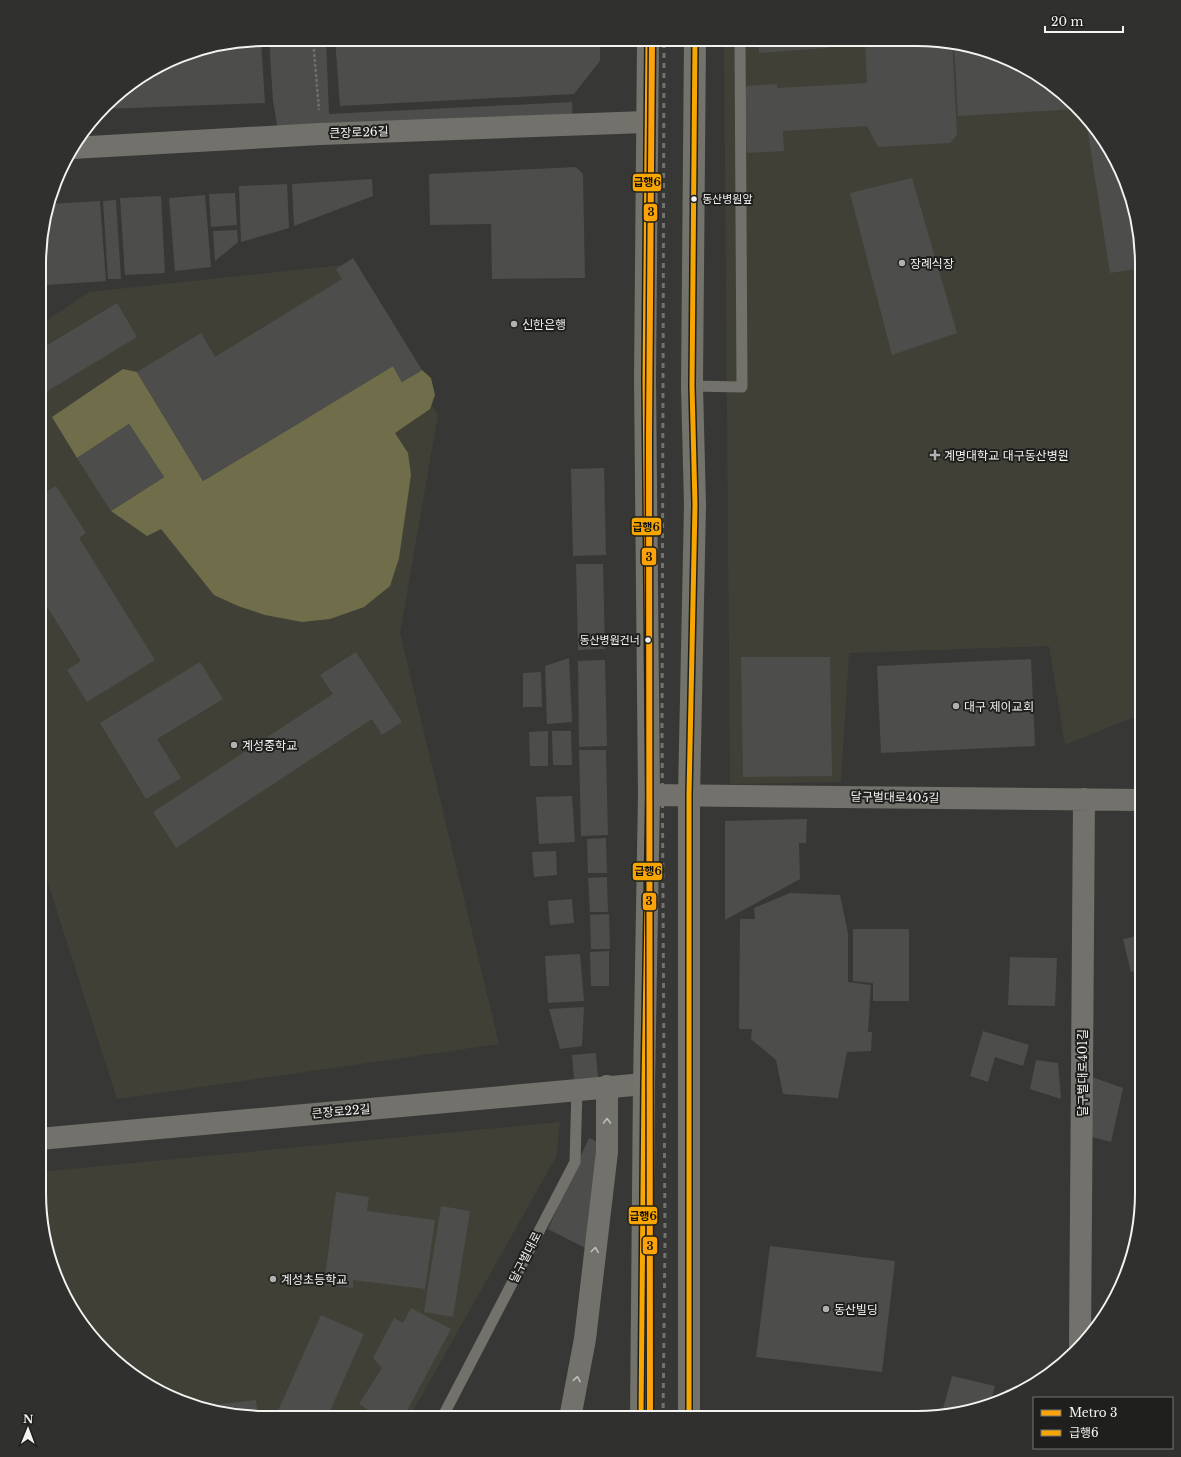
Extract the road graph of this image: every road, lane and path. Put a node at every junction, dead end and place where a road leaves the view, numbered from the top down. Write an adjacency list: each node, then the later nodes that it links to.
1 (314, 46): 6 (path)
2 (648, 46): 5 (main road)
3 (695, 46): 8 (main road)
4 (740, 46): 8 (lane)
5 (646, 122): 6 (street, 큰장로26길); 9 (main road)
6 (320, 134): 7 (street, 큰장로26길)
7 (80, 148)
8 (692, 386): 10 (main road)
9 (649, 795): 10 (street, 달구벌대로405길); 13 (main road)
10 (689, 795): 11 (street, 달구벌대로405길); 21 (main road)
11 (1084, 799): 12 (street, 달구벌대로405길); 17 (street, 달구벌대로401길)
12 (1135, 800)
13 (644, 1084): 14 (street, 큰장로22길); 20 (main road)
14 (607, 1086): 15 (street, 큰장로22길); 19 (street, one-way to 14)
15 (577, 1089): 16 (street, 큰장로22길); 18 (lane, 달구벌대로)
16 (46, 1135)
17 (1080, 1338)
18 (446, 1411)
19 (571, 1411)
20 (641, 1411)
21 (689, 1411)

